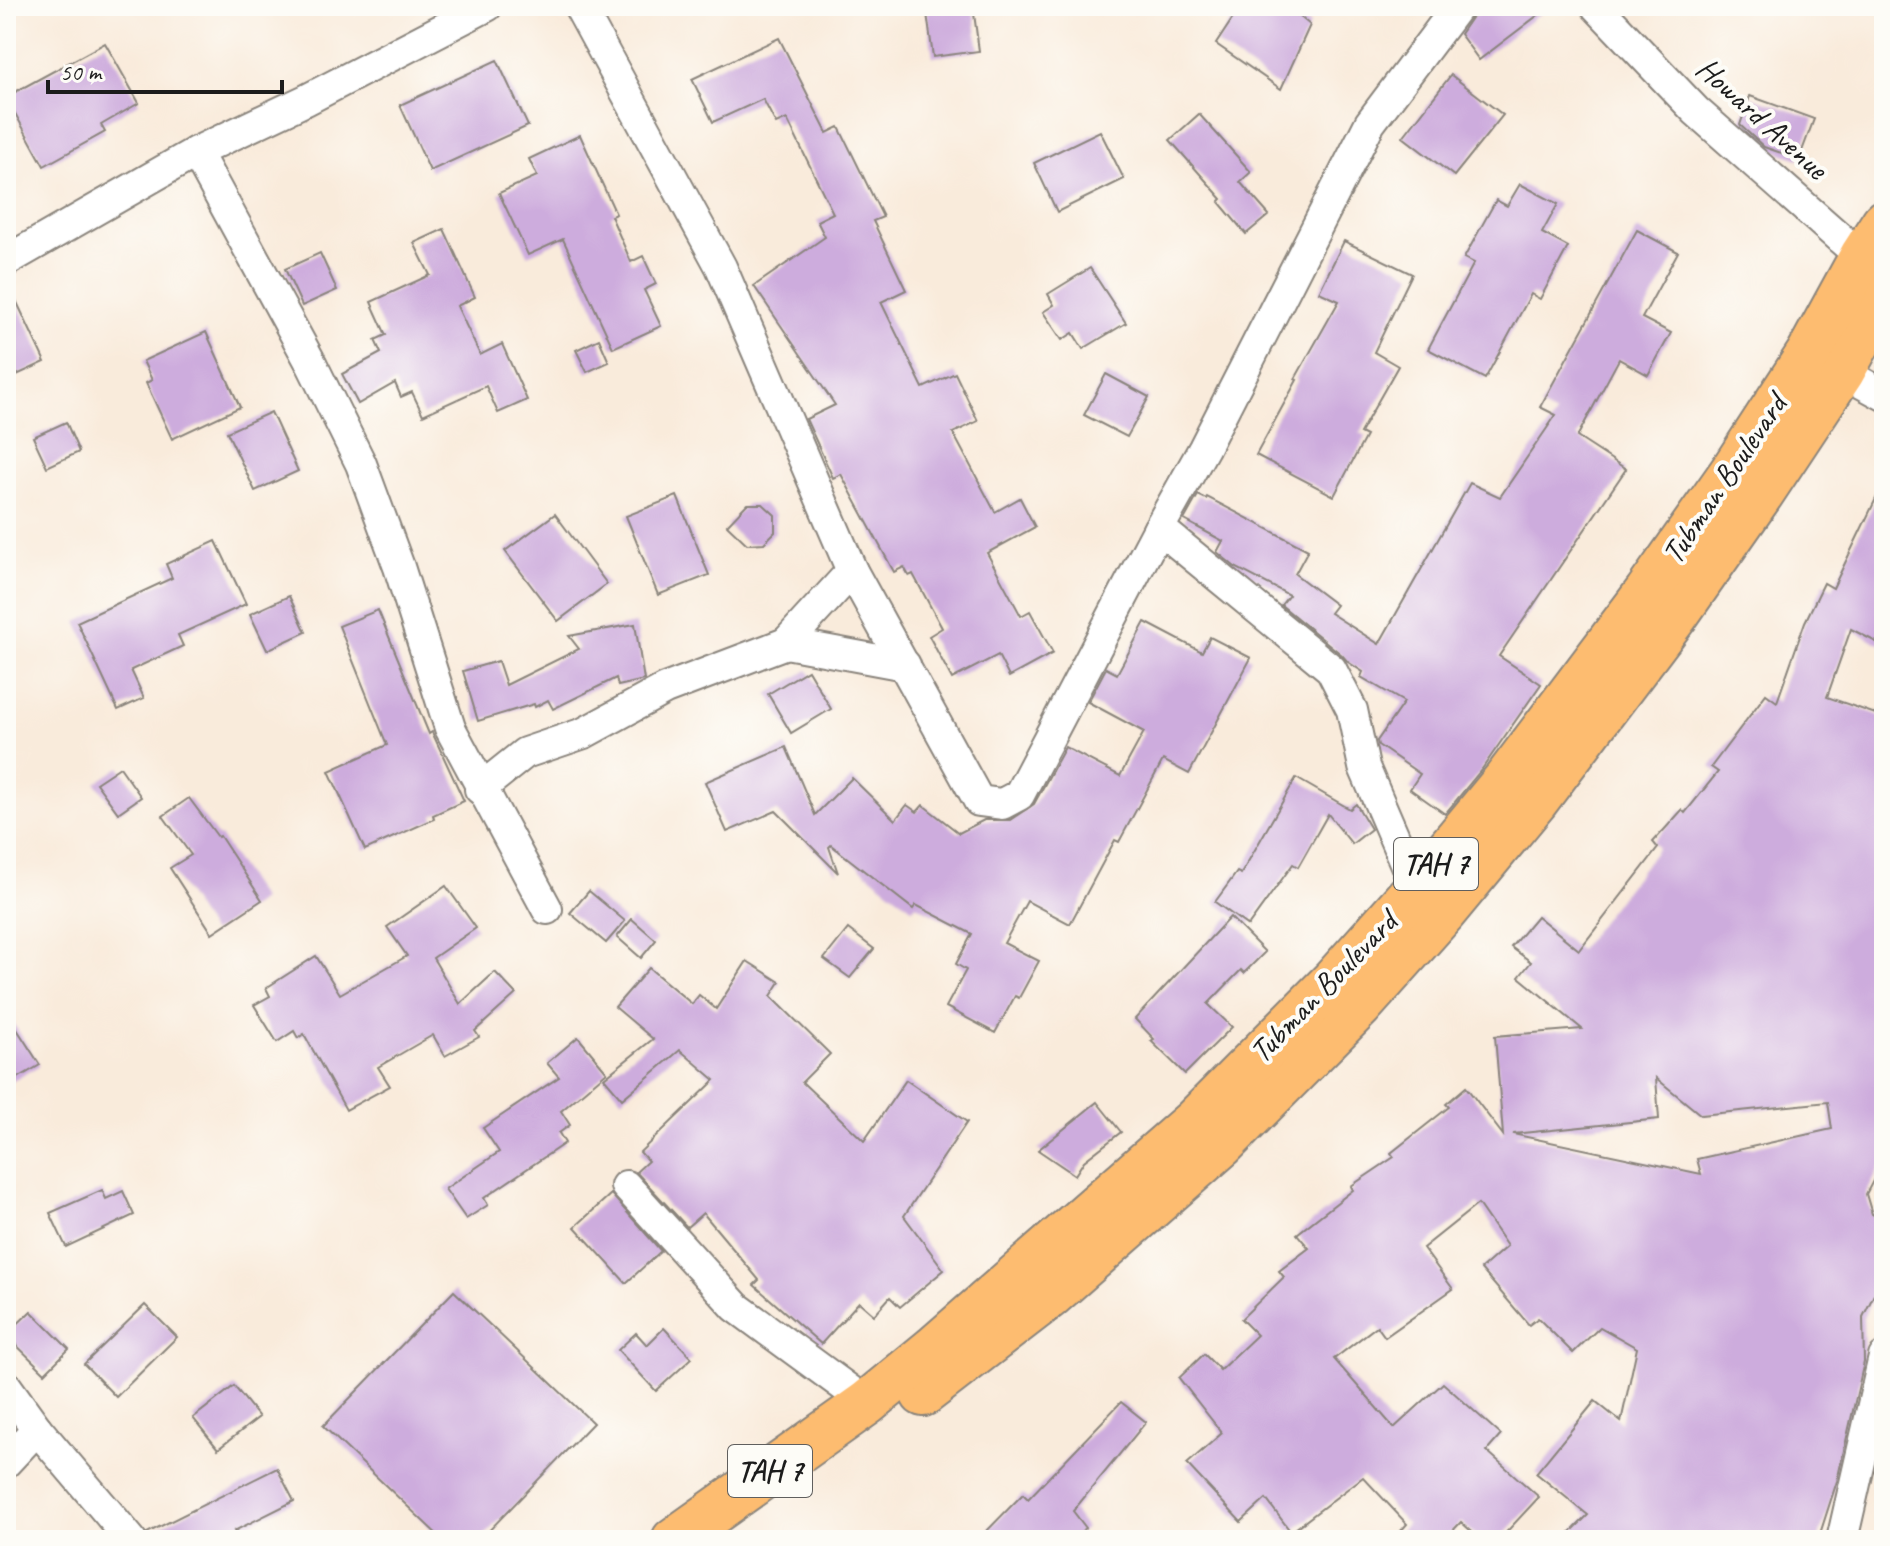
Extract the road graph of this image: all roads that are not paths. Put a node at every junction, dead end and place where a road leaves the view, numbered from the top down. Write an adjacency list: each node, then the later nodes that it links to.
1 (487, 6): 5 (street)
2 (579, 6): 12 (street)
3 (1458, 6): 11 (street)
4 (1596, 6): 6 (street, Howard Avenue)
5 (196, 152): 7 (street); 15 (street)
6 (1877, 252): 16 (highway, Tubman Boulevard / TAH 7)
7 (6, 261)
8 (1884, 296): 9 (highway, Tubman Boulevard / TAH 7)
9 (1842, 372): 10 (street); 26 (highway, Tubman Boulevard / TAH 7)
10 (1884, 395)
11 (1159, 528): 14 (street); 16 (street)
12 (852, 571): 13 (street); 14 (street)
13 (786, 643): 14 (street); 15 (street)
14 (905, 665)
15 (480, 789): 17 (street)
16 (1416, 888): 21 (highway, Tubman Boulevard / TAH 7)
17 (547, 909)
18 (626, 1186): 21 (street)
19 (1884, 1357): 27 (street)
20 (6, 1386): 22 (street)
21 (867, 1403): 25 (highway, Tubman Boulevard / TAH 7)
22 (37, 1429): 23 (street); 24 (street)
23 (6, 1462)
24 (131, 1540)
25 (674, 1540)
26 (727, 1540)
27 (1842, 1540)

